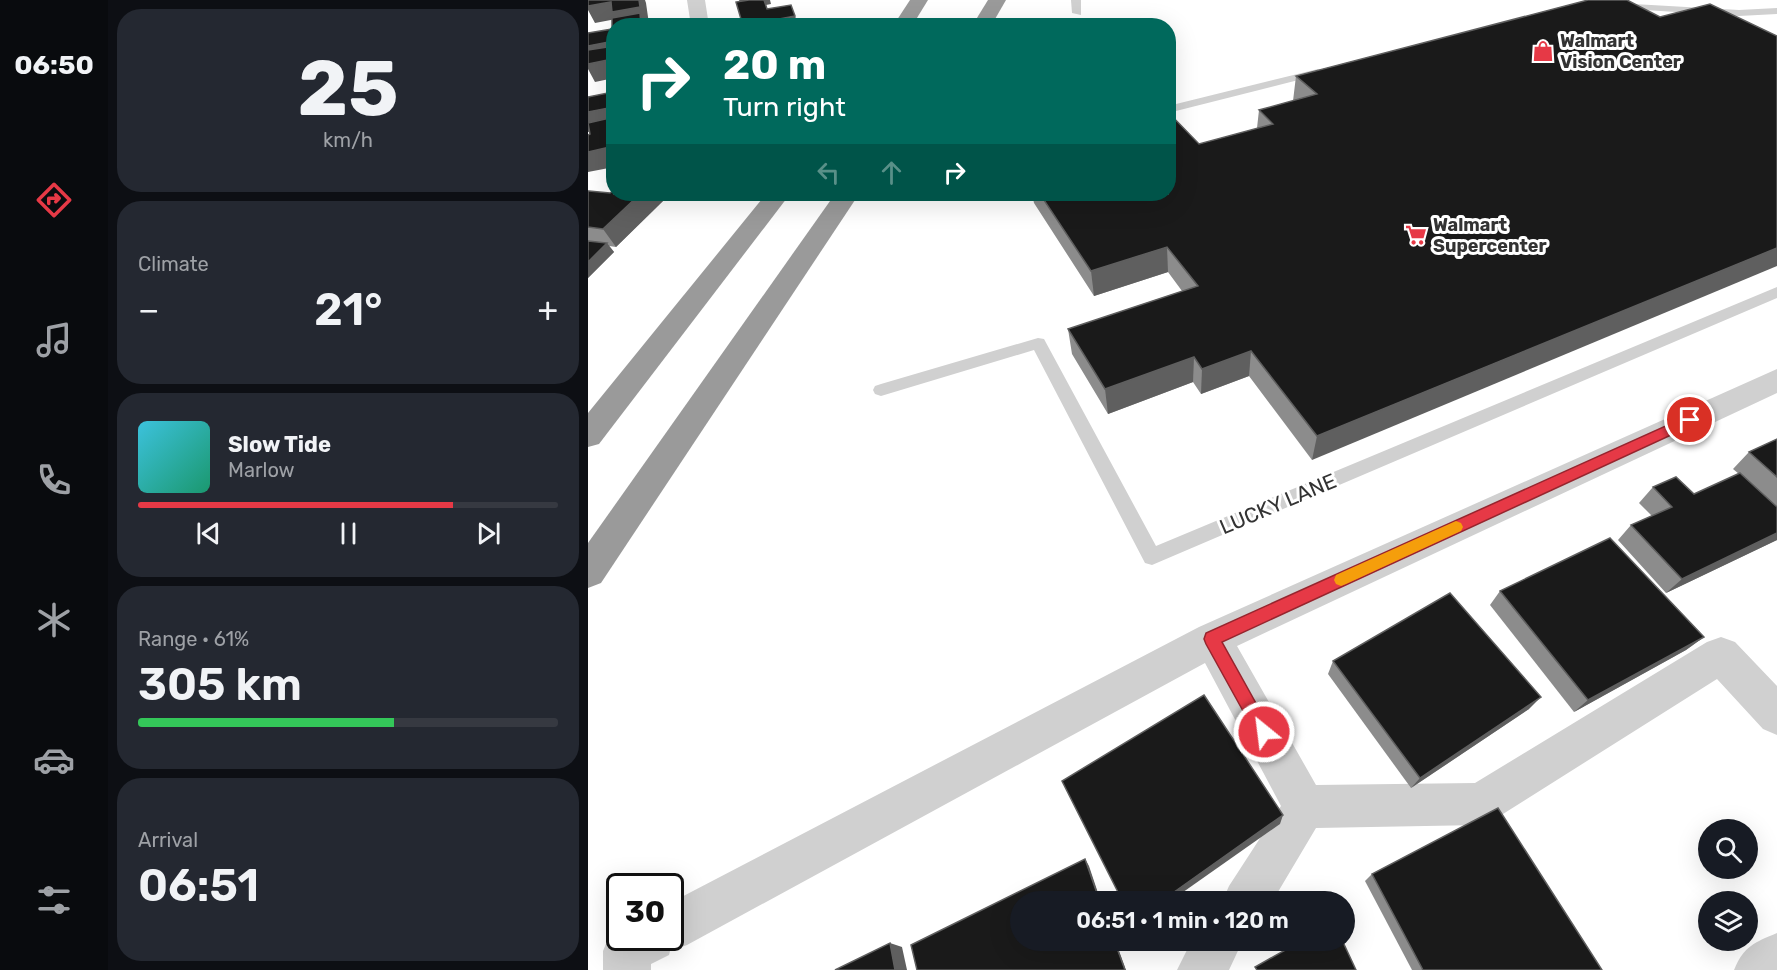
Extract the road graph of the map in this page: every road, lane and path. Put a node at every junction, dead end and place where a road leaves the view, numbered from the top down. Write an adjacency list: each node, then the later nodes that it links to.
1 (696, 0): 8 (street)
2 (920, 0): 9 (highway)
3 (997, 0): 10 (highway)
4 (1076, 0): 7 (lane)
5 (1602, 5): 6 (lane)
6 (1777, 10)
7 (1077, 13)
8 (699, 18)
9 (908, 18)
10 (986, 18)
11 (1328, 70): 12 (lane)
12 (1176, 108)
13 (772, 201): 20 (highway)
14 (842, 201): 16 (highway)
15 (866, 201): 16 (highway)
16 (801, 264): 21 (highway)
17 (1777, 292): 19 (lane, LUCKY LANE)
18 (1777, 380): 22 (street)
19 (881, 390)
20 (588, 435)
21 (588, 572)
22 (1212, 639): 24 (street); 26 (street)
23 (1777, 715): 24 (street)
24 (1305, 807): 25 (street)
25 (1252, 891)
26 (684, 921)
27 (627, 951): 30 (street)
28 (1213, 951): 31 (street)
29 (1777, 957): 32 (street)
30 (627, 970)
31 (1201, 970)
32 (1758, 970)

